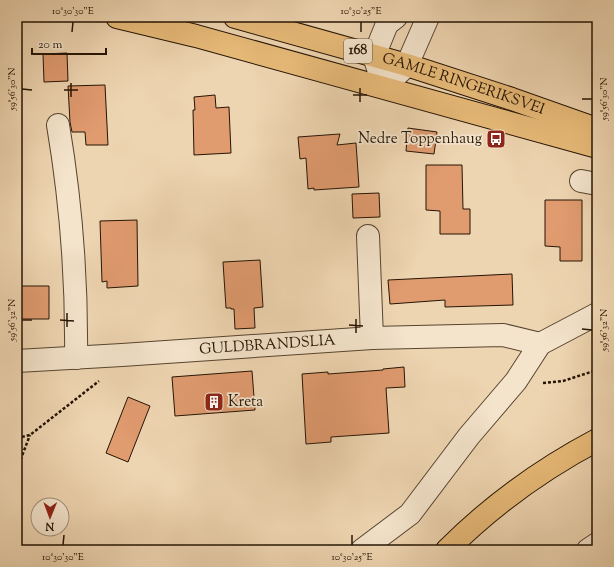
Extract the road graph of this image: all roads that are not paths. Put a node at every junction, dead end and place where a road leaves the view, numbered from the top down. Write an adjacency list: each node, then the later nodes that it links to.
1 (117, 17): 7 (main road, GAMLE RINGERIKSVEI / 168)
2 (235, 17): 5 (main road, GAMLE RINGERIKSVEI / 168)
3 (396, 17): 5 (street)
4 (428, 17): 6 (street)
5 (374, 56): 6 (main road, GAMLE RINGERIKSVEI / 168); 7 (street)
6 (407, 65): 7 (street); 9 (main road, GAMLE RINGERIKSVEI / 168)
7 (384, 87): 10 (main road, GAMLE RINGERIKSVEI / 168)
8 (58, 125): 15 (street)
9 (597, 129)
10 (597, 147)
11 (368, 236): 13 (street)
12 (597, 314): 14 (street)
13 (372, 338): 14 (street, GULDBRANDSLIA); 15 (street, GULDBRANDSLIA)
14 (540, 344): 18 (street)
15 (76, 358): 16 (street, GULDBRANDSLIA)
16 (17, 361)
17 (597, 440): 19 (main road)
18 (362, 550)
19 (447, 550)

